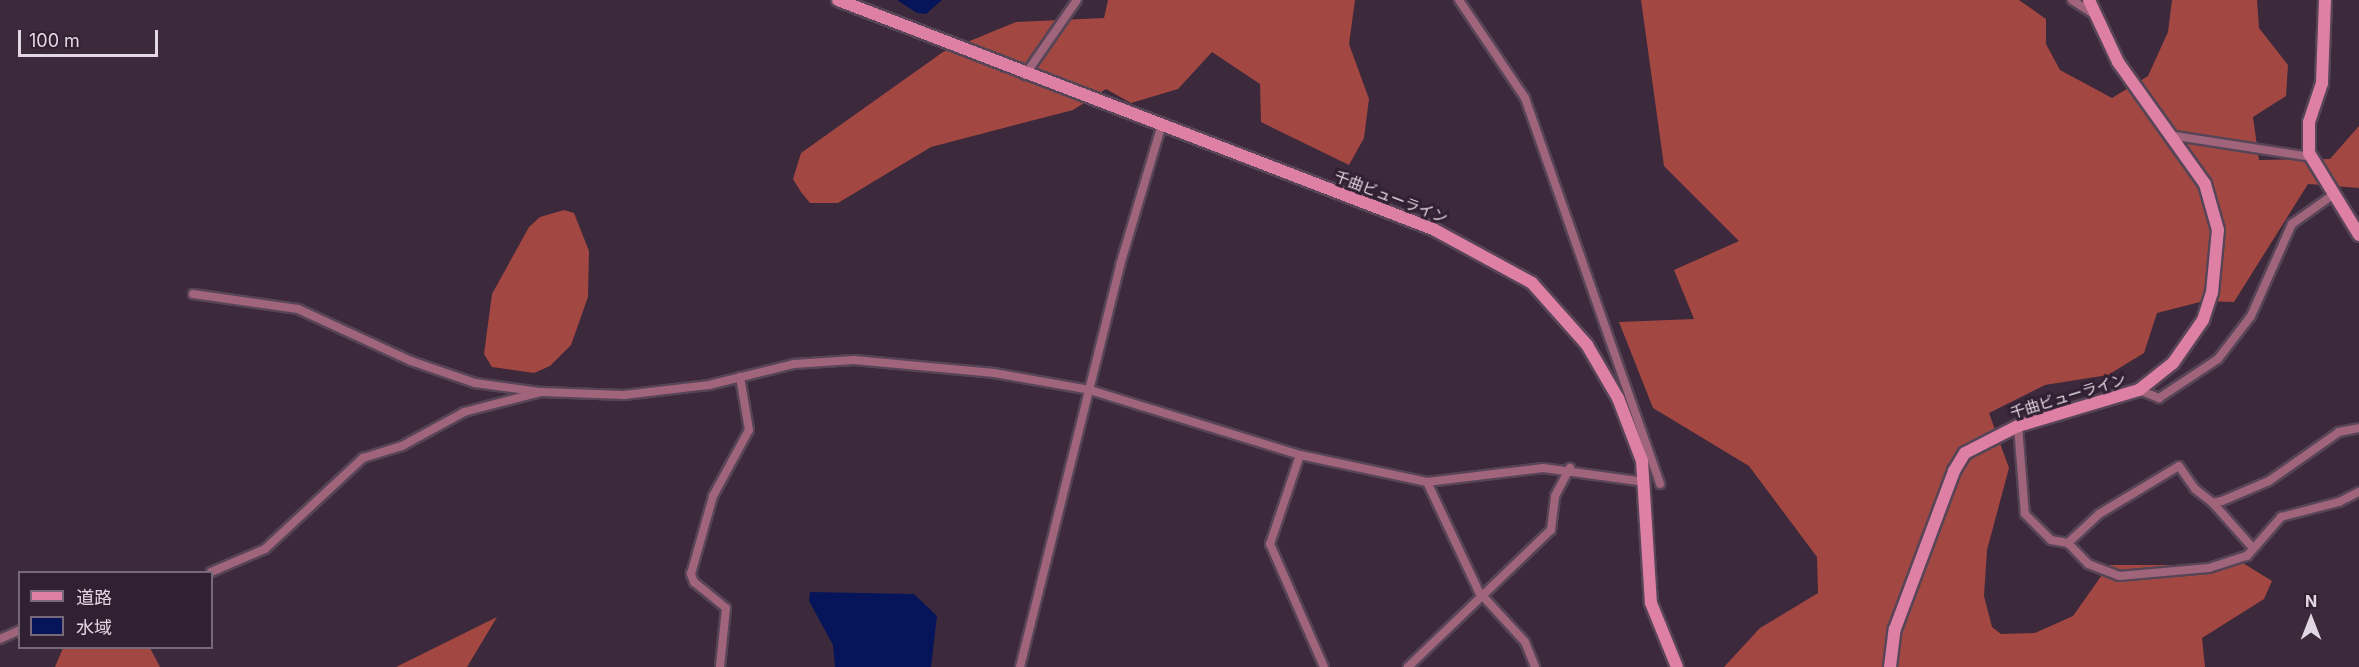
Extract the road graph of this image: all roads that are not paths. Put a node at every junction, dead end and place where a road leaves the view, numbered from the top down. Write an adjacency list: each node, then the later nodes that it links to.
1 (838, 0): 8 (street, 千曲ビューライン)
2 (1077, 0): 8 (street)
3 (1459, 0): 25 (street)
4 (2072, 0): 7 (street)
5 (2089, 0): 7 (street, 千曲ビューライン)
6 (2325, 0): 11 (street)
7 (2092, 13): 10 (street, 千曲ビューライン)
8 (1024, 75): 9 (street, 千曲ビューライン)
9 (1162, 124): 16 (street); 24 (street, 千曲ビューライン)
10 (2167, 135): 11 (street); 17 (street, 千曲ビューライン)
11 (2311, 157): 12 (street)
12 (2334, 194): 13 (street); 17 (street)
13 (2359, 235)
14 (193, 294): 18 (street)
15 (740, 377): 16 (street); 18 (street); 34 (street)
16 (1090, 390): 21 (street); 35 (street)
17 (2139, 390): 19 (street, 千曲ビューライン)
18 (541, 392): 30 (street)
19 (2018, 426): 28 (street); 40 (street, 千曲ビューライン)
20 (2359, 428): 27 (street)
21 (1300, 455): 23 (street); 36 (street)
22 (1570, 468): 23 (street); 24 (street); 31 (street)
23 (1426, 482): 31 (street)
24 (1645, 482): 39 (street, 千曲ビューライン)
25 (1660, 484)
26 (2359, 492): 29 (street)
27 (2212, 502): 28 (street); 29 (street)
28 (2068, 543): 29 (street)
29 (2253, 548)
30 (213, 572)
31 (1483, 598): 37 (street); 38 (street)
32 (18, 631): 33 (street)
33 (0, 639)
34 (720, 667)
35 (1020, 667)
36 (1324, 667)
37 (1408, 667)
38 (1534, 667)
39 (1677, 667)
40 (1890, 667)

